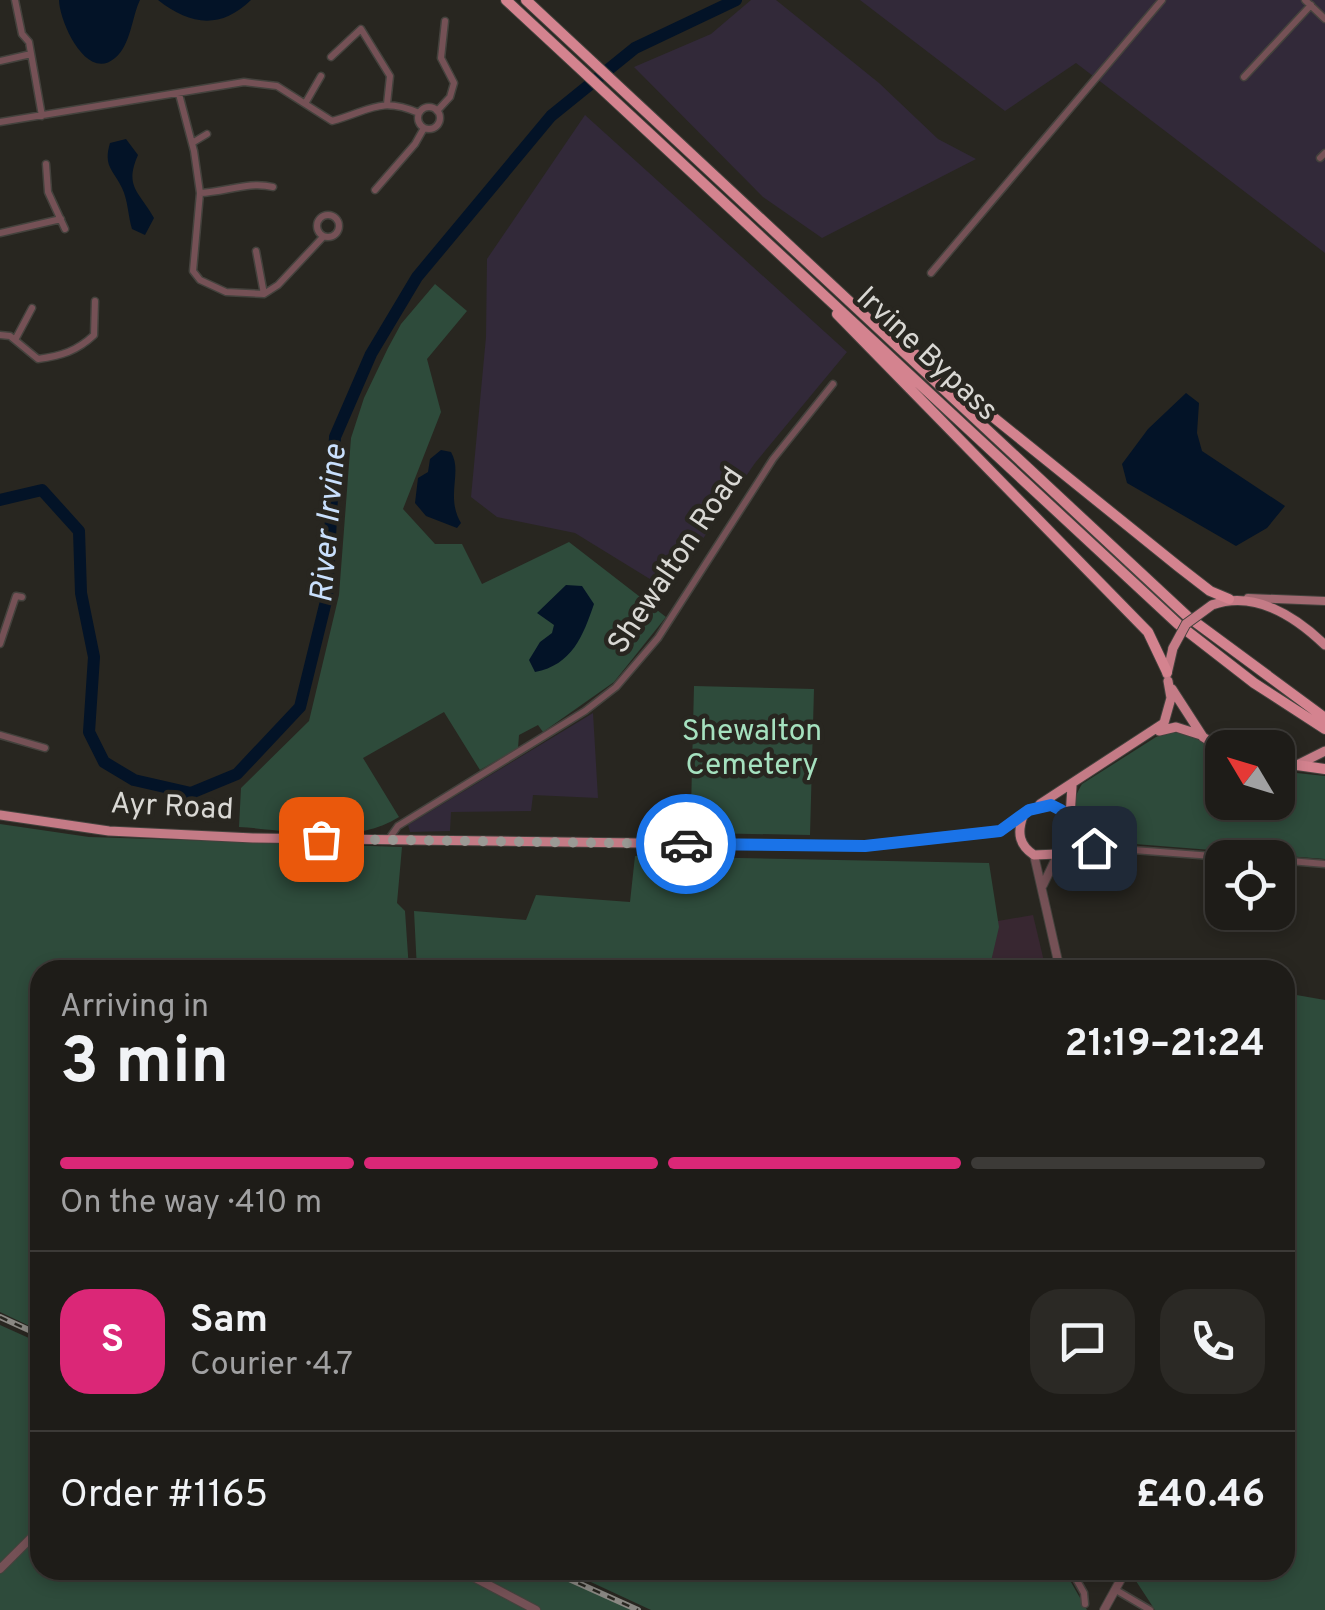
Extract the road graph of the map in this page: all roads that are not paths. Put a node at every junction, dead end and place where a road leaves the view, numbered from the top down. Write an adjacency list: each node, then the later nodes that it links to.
1 (15, 0): 8 (street)
2 (506, 0): 34 (highway, Irvine Bypass)
3 (526, 0): 36 (highway, Irvine Bypass)
4 (1162, 0): 35 (street)
5 (1308, 3): 6 (street); 12 (street)
6 (1325, 20)
7 (445, 21): 16 (street)
8 (32, 54): 10 (street); 18 (street)
9 (331, 57): 15 (street)
10 (0, 61)
11 (321, 76): 14 (street)
12 (1244, 77)
13 (178, 94): 14 (street); 18 (street); 22 (street)
14 (306, 102): 15 (street)
15 (386, 104): 17 (street)
16 (437, 111): 17 (street); 20 (street)
17 (419, 113): 20 (street)
18 (42, 116): 19 (street)
19 (0, 122)
20 (424, 128): 24 (street)
21 (207, 134): 22 (street)
22 (192, 143): 28 (street)
23 (397, 146): 24 (street)
24 (406, 154): 27 (street)
25 (46, 164): 29 (street)
26 (273, 187): 28 (street)
27 (374, 190)
28 (200, 193): 37 (street)
29 (62, 219): 30 (street); 31 (street)
30 (65, 228)
31 (0, 233)
32 (323, 237): 37 (street)
33 (256, 251): 37 (street)
34 (777, 251): 49 (highway); 51 (highway, Irvine Bypass)
35 (931, 273)
36 (841, 293): 45 (highway); 50 (highway, Irvine Bypass)
37 (264, 294)
38 (95, 300): 41 (street)
39 (32, 308): 41 (street)
40 (0, 335): 41 (street)
41 (14, 340)
42 (833, 384): 65 (street, Shewalton Road)
43 (22, 597): 47 (street)
44 (1248, 598): 45 (main road); 46 (main road); 48 (main road)
45 (1229, 599): 49 (main road, bridge)
46 (1325, 602)
47 (0, 644)
48 (1325, 646)
49 (1167, 677): 52 (main road); 54 (main road)
50 (1325, 718)
51 (1325, 730)
52 (1153, 733): 54 (main road); 59 (main road)
53 (0, 736): 55 (street)
54 (1203, 736)
55 (45, 748)
56 (1321, 754): 57 (main road)
57 (1297, 765): 58 (highway)
58 (1325, 769)
59 (1072, 786): 60 (main road); 63 (main road)
60 (1038, 806): 62 (main road); 63 (main road)
61 (0, 815): 65 (main road, Ayr Road)
62 (1023, 816): 64 (main road, Ayr Road); 67 (main road)
63 (1071, 826): 66 (street); 68 (main road)
64 (1000, 831): 65 (main road, Ayr Road); 67 (main road)
65 (388, 840)
66 (1094, 848): 68 (street); 69 (street)
67 (1030, 853): 68 (main road); 72 (street)
68 (1059, 853): 72 (street)
69 (1205, 856)
70 (1295, 861): 71 (street)
71 (1325, 864)
72 (1042, 890): 73 (street)
73 (1058, 960)
74 (30, 1539): 75 (street)
75 (0, 1569)
76 (479, 1580): 81 (street)
77 (1077, 1580): 80 (street)
78 (1121, 1580): 79 (street)
79 (1116, 1590): 82 (street); 83 (street)
80 (1085, 1604)
81 (536, 1610)
82 (1104, 1610)
83 (1150, 1610)

